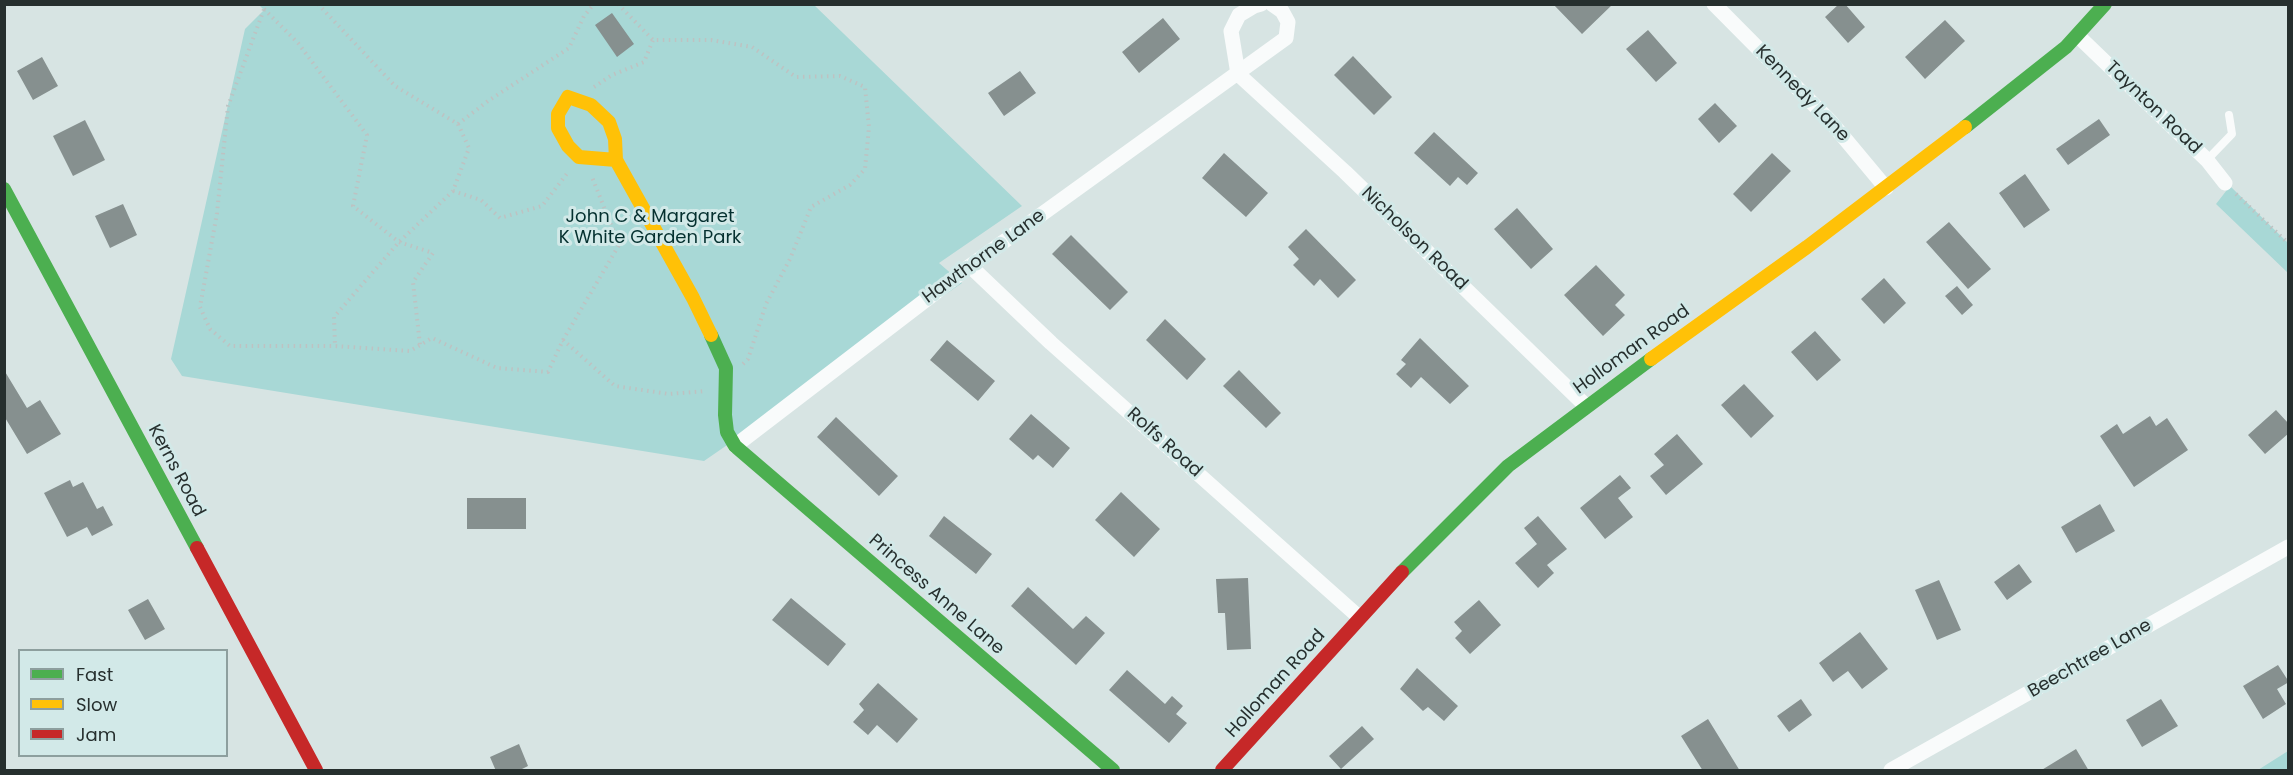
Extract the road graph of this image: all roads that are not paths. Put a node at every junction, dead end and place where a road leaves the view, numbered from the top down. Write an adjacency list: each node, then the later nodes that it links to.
1 (1261, 4): 6 (street)
2 (1272, 4): 6 (street, Hawthorne Lane)
3 (1714, 4): 11 (street, Kennedy Lane)
4 (2105, 4): 5 (street, Holloman Road)
5 (2078, 36): 9 (street, Taynton Road); 11 (street, Holloman Road)
6 (1238, 74): 13 (street, Hawthorne Lane); 14 (street, Nicholson Road)
7 (2229, 116): 9 (lane)
8 (616, 160): 8 (street); 15 (street)
9 (2207, 160): 10 (street, Taynton Road)
10 (2225, 183)
11 (1886, 188): 14 (street, Holloman Road)
12 (4, 189): 18 (street, Kerns Road)
13 (970, 266): 15 (street, Hawthorne Lane); 17 (street, Rolfs Road)
14 (1586, 406): 17 (street, Holloman Road)
15 (735, 446): 19 (street, Princess Anne Lane)
16 (2289, 547): 21 (street, Beechtree Lane)
17 (1360, 618): 20 (street, Holloman Road)
18 (316, 771)
19 (1113, 771)
20 (1222, 771)
21 (1891, 771)

